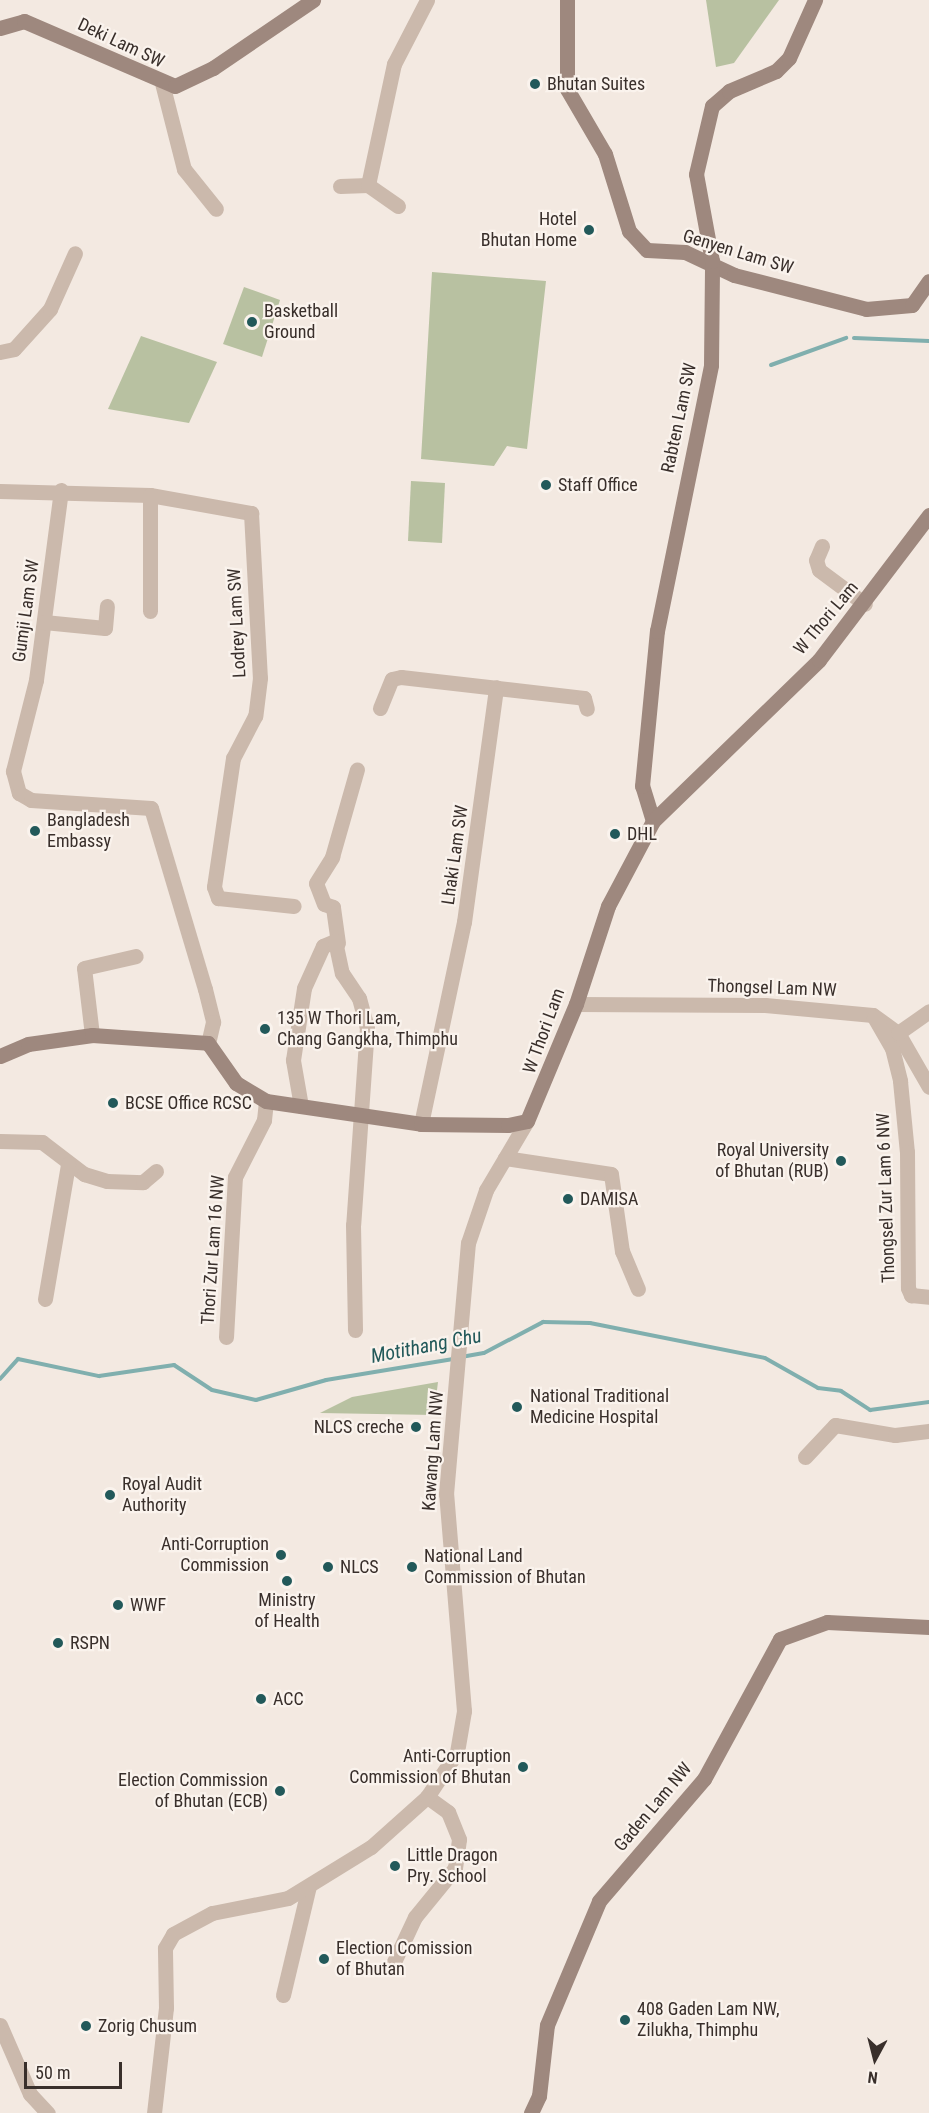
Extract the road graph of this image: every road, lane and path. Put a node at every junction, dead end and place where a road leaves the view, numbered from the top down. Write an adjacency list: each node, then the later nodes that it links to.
1 (313, 0): 6 (main road, Deki Lam SW)
2 (427, 0): 7 (street)
3 (567, 0): 12 (main road, Genyen Lam SW)
4 (815, 0): 12 (main road, Rabten Lam SW)
5 (0, 28): 6 (main road, Deki Lam SW)
6 (162, 83): 10 (street)
7 (368, 185): 8 (street); 9 (street)
8 (340, 186)
9 (398, 206)
10 (216, 209)
11 (75, 253): 14 (street)
12 (712, 261): 13 (main road, Genyen Lam SW); 28 (main road, Rabten Lam SW)
13 (929, 281)
14 (0, 352)
15 (61, 490): 16 (street, Lodrey Lam SW); 17 (street, Lodrey Lam SW); 23 (street, Gumji Lam SW)
16 (0, 491)
17 (150, 495): 22 (street); 29 (street, Lodrey Lam SW)
18 (929, 515): 20 (main road, W Thori Lam)
19 (822, 546): 20 (street)
20 (866, 604): 28 (main road, W Thori Lam)
21 (107, 606): 23 (street)
22 (150, 611)
23 (44, 622): 37 (street, Gumji Lam SW)
24 (496, 687): 25 (street); 26 (street); 44 (street, Lhaki Lam SW)
25 (380, 708)
26 (587, 709)
27 (357, 769): 30 (street)
28 (653, 821): 32 (main road, W Thori Lam)
29 (294, 906)
30 (338, 943): 41 (street); 42 (street)
31 (136, 956): 36 (street)
32 (576, 1004): 34 (street, Thongsel Lam NW); 43 (main road, W Thori Lam)
33 (929, 1011): 35 (street)
34 (873, 1015): 35 (street); 50 (street, Thongsel Zur Lam 6 NW)
35 (898, 1033): 39 (street)
36 (92, 1035): 37 (main road); 38 (main road)
37 (208, 1043): 40 (main road)
38 (0, 1056)
39 (929, 1087)
40 (266, 1101): 41 (main road); 53 (street, Thori Zur Lam 16 NW)
41 (300, 1106): 42 (main road)
42 (360, 1116): 44 (main road); 52 (street)
43 (527, 1120): 44 (main road); 46 (street, Kawang Lam NW)
44 (421, 1124)
45 (0, 1142): 47 (street)
46 (505, 1158): 49 (street); 57 (street, Kawang Lam NW)
47 (68, 1164): 48 (street); 51 (street)
48 (156, 1171)
49 (638, 1289)
50 (929, 1297)
51 (45, 1299)
52 (355, 1330)
53 (226, 1337)
54 (929, 1431): 55 (street)
55 (805, 1458)
56 (929, 1627): 64 (main road, Gaden Lam NW)
57 (427, 1797): 58 (street, Kawang Lam NW); 59 (street)
58 (309, 1886): 60 (street); 63 (street, Kawang Lam NW)
59 (392, 1966)
60 (283, 1995)
61 (0, 2025): 62 (street)
62 (48, 2113)
63 (154, 2113)
64 (531, 2113)

